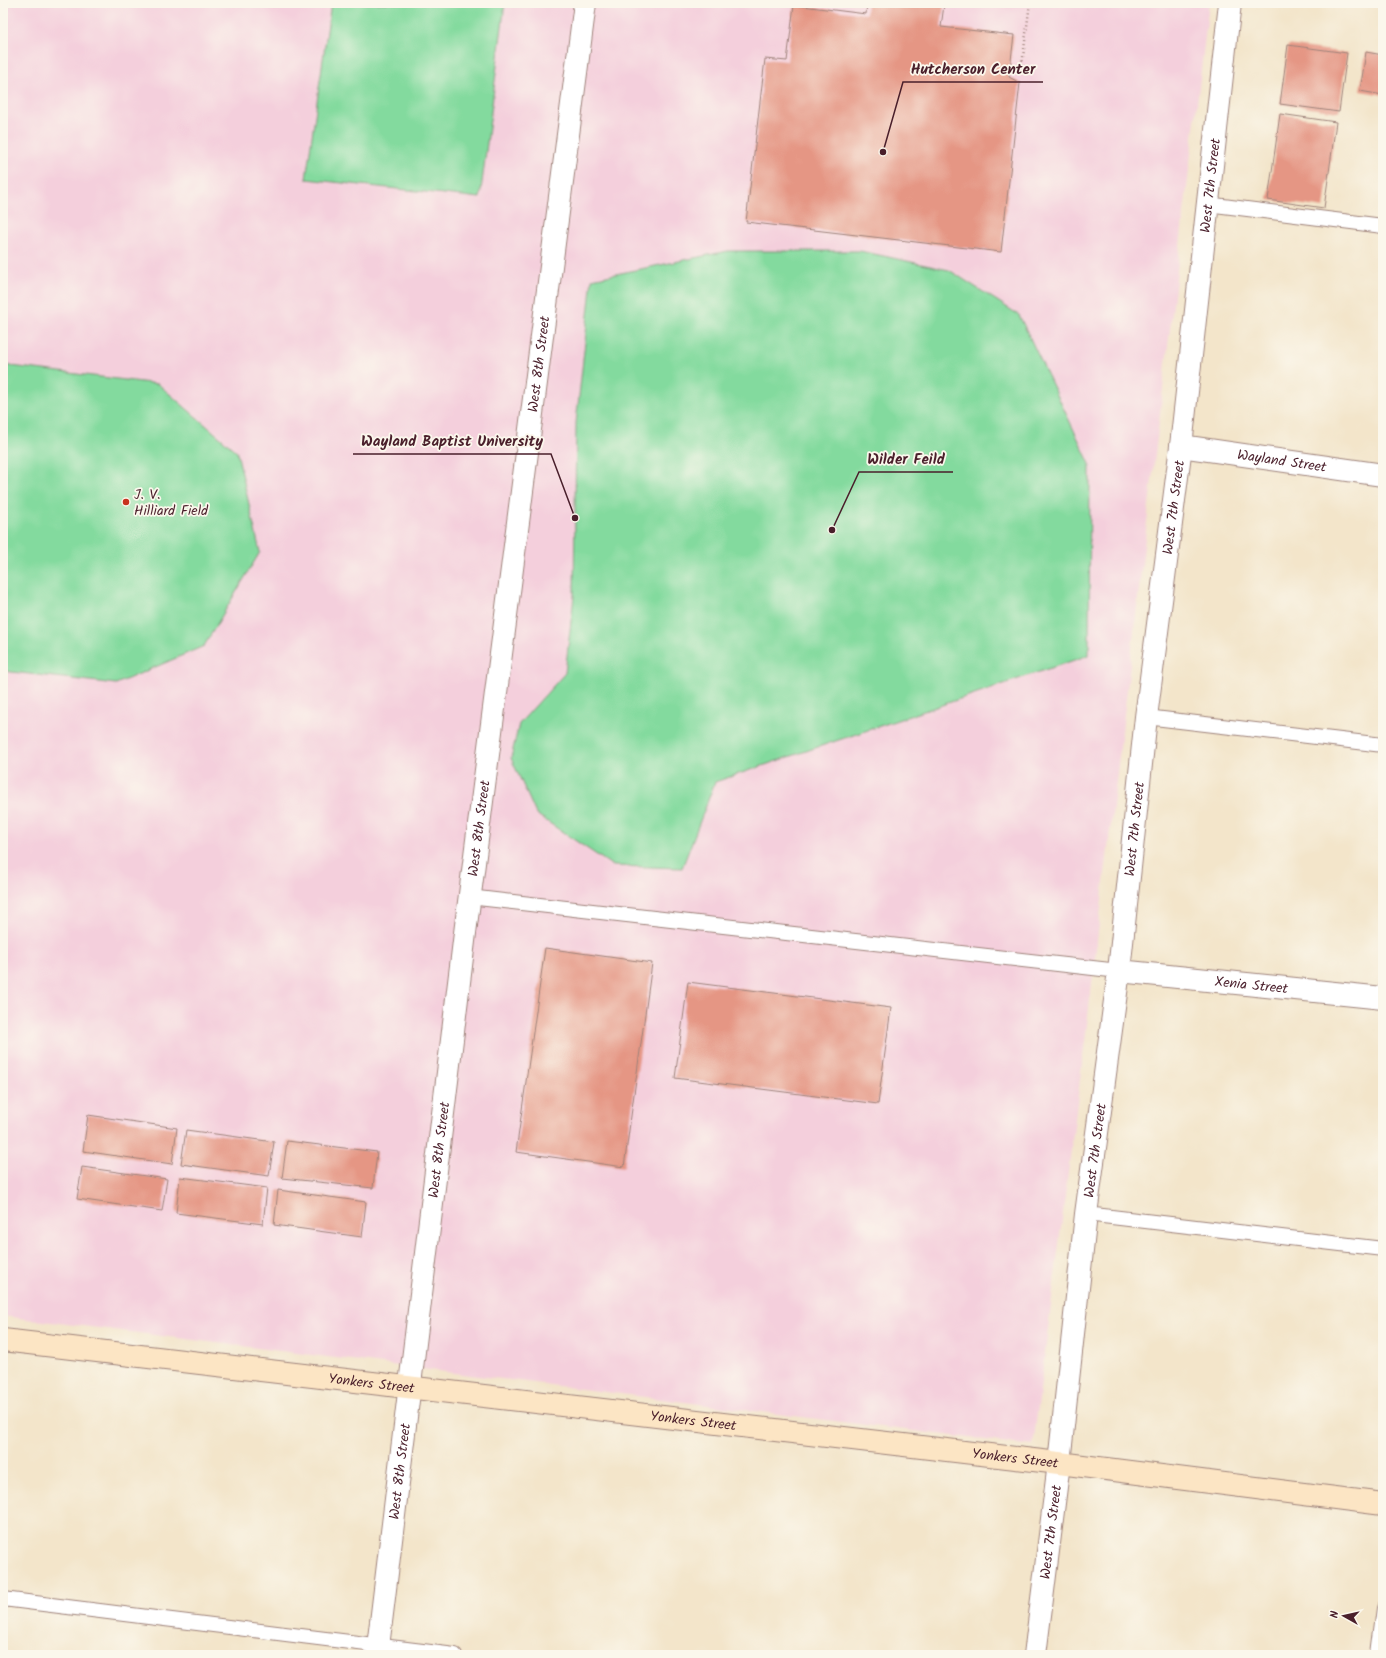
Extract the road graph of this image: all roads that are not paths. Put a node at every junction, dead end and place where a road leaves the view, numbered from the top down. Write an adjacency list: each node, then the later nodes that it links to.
1 (585, 3): 9 (street, West 8th Street)
2 (1230, 3): 3 (street, West 7th Street)
3 (1207, 204): 4 (lane); 5 (street, West 7th Street)
4 (1383, 226)
5 (1181, 446): 6 (street, Wayland Street); 7 (street, West 7th Street)
6 (1383, 475)
7 (1146, 717): 8 (lane); 10 (street, West 7th Street)
8 (1383, 745)
9 (470, 897): 10 (lane); 15 (street, West 8th Street)
10 (1119, 971): 11 (street, Xenia Street); 12 (street, West 7th Street)
11 (1383, 998)
12 (1086, 1214): 13 (lane); 16 (street, West 7th Street)
13 (1383, 1249)
14 (3, 1340): 15 (street, Yonkers Street)
15 (411, 1387): 16 (street, Yonkers Street); 20 (street, West 8th Street)
16 (1059, 1463): 17 (street, Yonkers Street); 22 (street, West 7th Street)
17 (1383, 1504)
18 (3, 1599): 20 (lane)
19 (1383, 1608): 23 (lane)
20 (378, 1650): 21 (lane)
21 (455, 1655)
22 (1035, 1655)
23 (1377, 1655)

